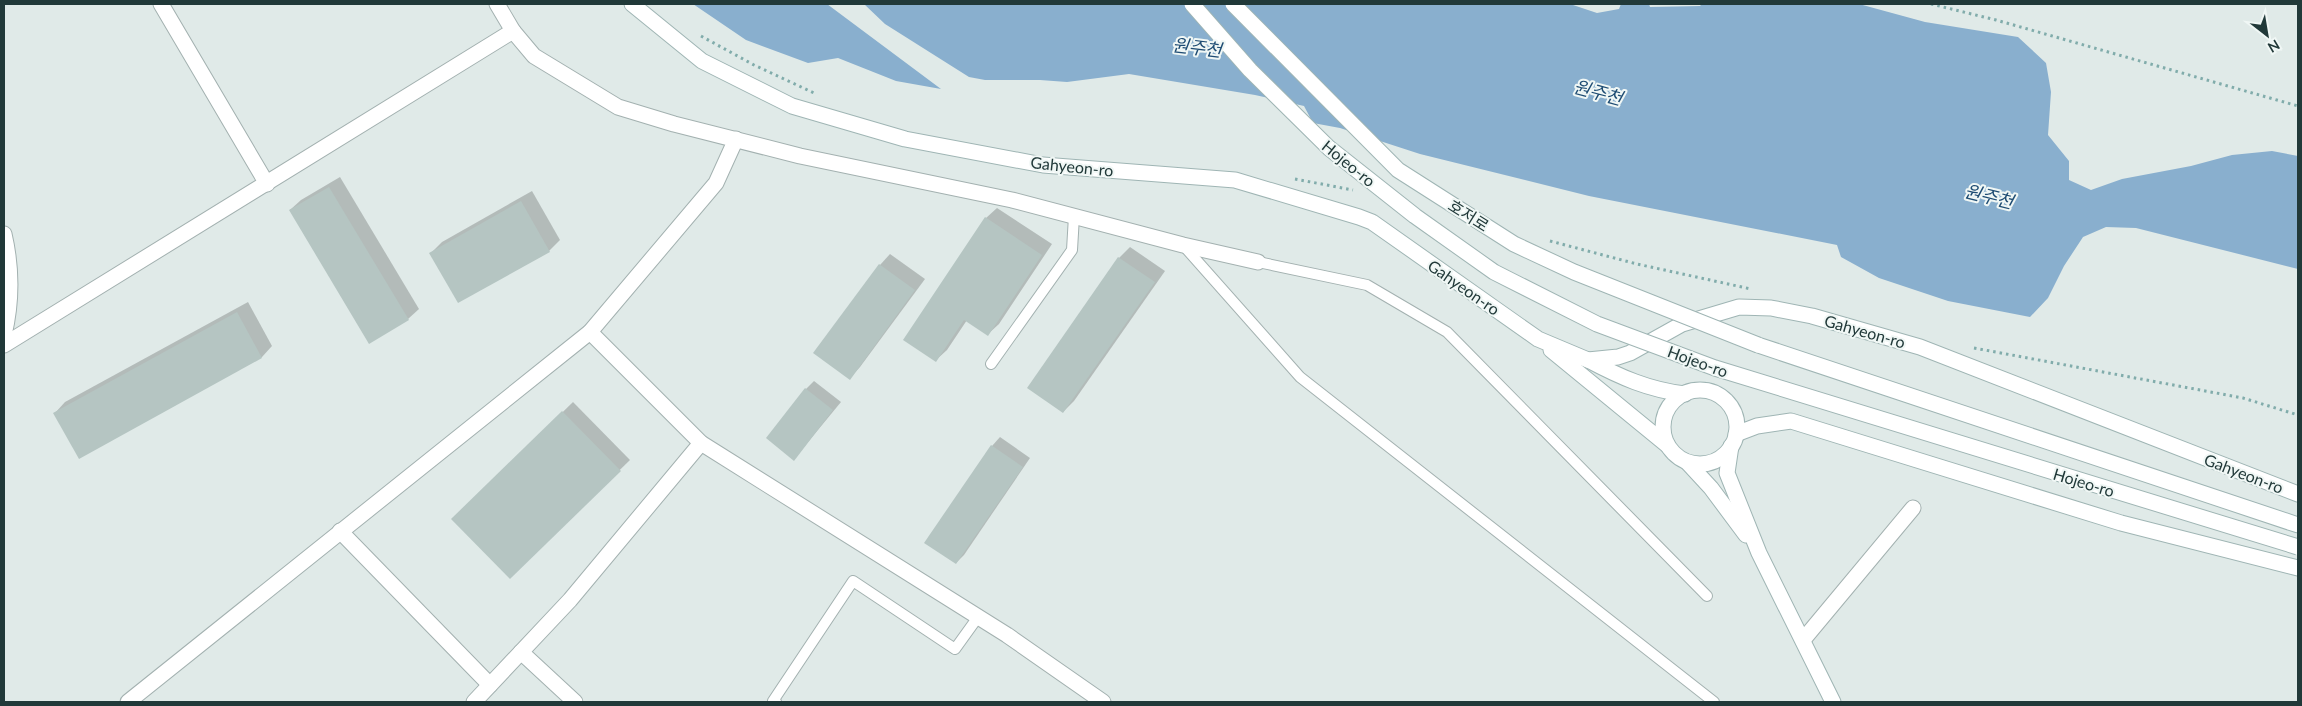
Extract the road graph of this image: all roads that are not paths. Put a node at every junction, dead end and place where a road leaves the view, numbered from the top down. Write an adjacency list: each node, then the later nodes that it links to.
1 (161, 4): 8 (street)
2 (497, 4): 6 (street)
3 (632, 4): 15 (street, Gahyeon-ro)
4 (1192, 4): 28 (street, Hojeo-ro, bridge)
5 (1233, 4): 26 (street, 호저로, bridge)
6 (513, 30): 7 (street); 8 (street)
7 (736, 139): 9 (street); 13 (street)
8 (267, 184): 16 (street)
9 (1074, 216): 11 (street); 18 (lane)
10 (4, 234): 14 (street)
11 (1183, 245): 12 (street); 41 (lane)
12 (1258, 262): 31 (lane)
13 (590, 332): 21 (street); 27 (street)
14 (4, 335)
15 (1538, 339): 17 (street, Gahyeon-ro); 22 (street)
16 (4, 345)
17 (1588, 360): 19 (street); 24 (street, Gahyeon-ro)
18 (991, 364)
19 (1685, 394): 20 (street); 22 (street)
20 (1733, 440): 23 (street); 29 (street); 30 (street)
21 (701, 443): 32 (street); 34 (street)
22 (1667, 445): 23 (street)
23 (1686, 462): 29 (street)
24 (2298, 494)
25 (1913, 508): 33 (street)
26 (2298, 525)
27 (340, 531): 35 (street); 36 (street)
28 (2298, 547)
29 (1759, 553): 33 (street)
30 (2298, 568)
31 (1706, 596)
32 (978, 617): 39 (lane); 40 (street)
33 (1803, 640): 42 (street)
34 (522, 652): 35 (street); 38 (street)
35 (490, 685): 37 (street)
36 (128, 702)
37 (474, 702)
38 (575, 702)
39 (776, 702)
40 (1103, 702)
41 (1714, 702)
42 (1833, 702)

